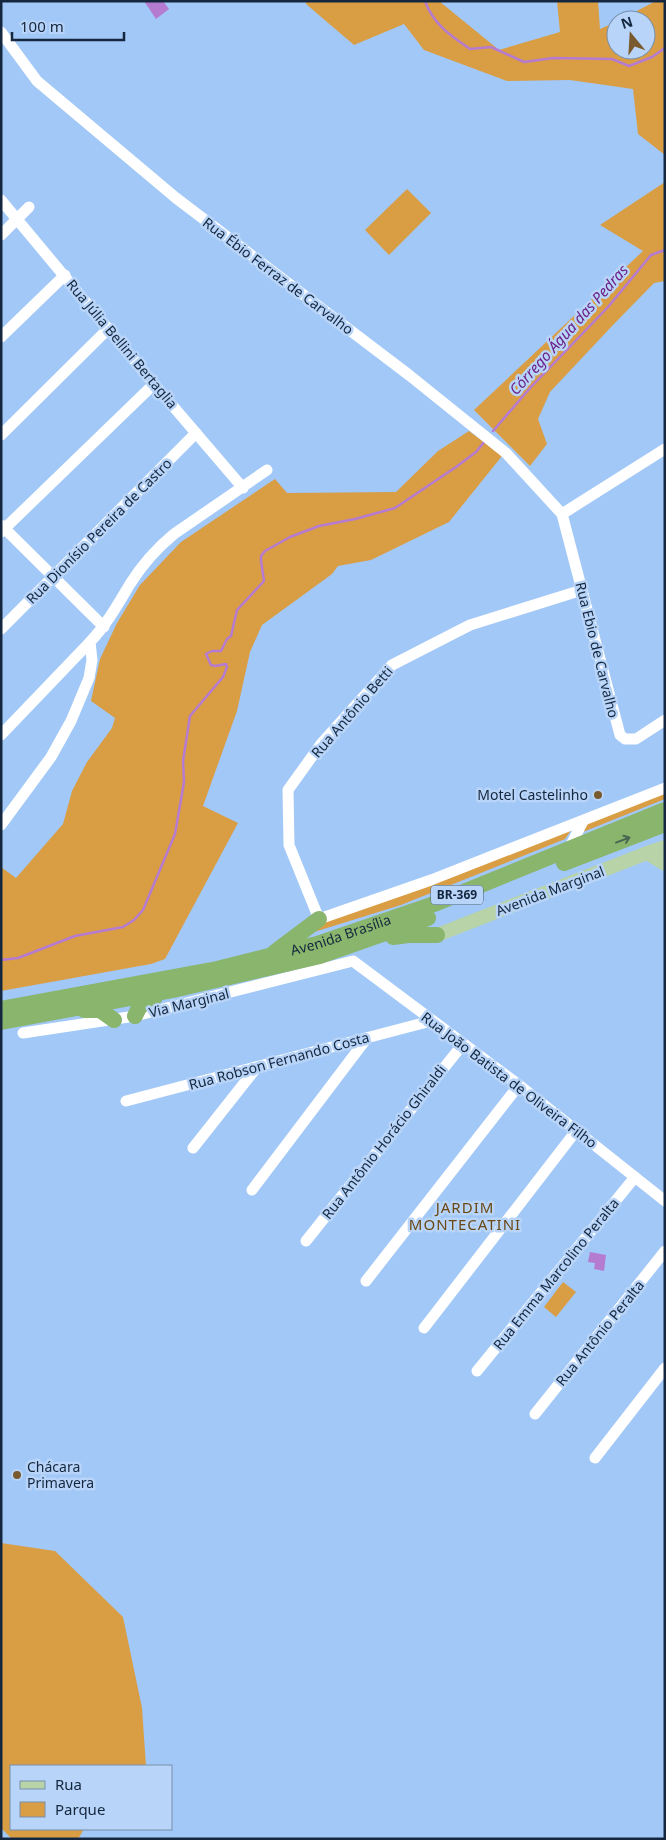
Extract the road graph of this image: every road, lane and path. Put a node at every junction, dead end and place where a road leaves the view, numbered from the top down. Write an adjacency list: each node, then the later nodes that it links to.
1 (1, 32): 15 (street, Rua Ébio Ferraz de Carvalho)
2 (1, 200): 4 (street, Rua Júlia Bellini Bertaglia)
3 (29, 207): 4 (street)
4 (17, 219): 5 (street); 6 (street, Rua Júlia Bellini Bertaglia)
5 (1, 235)
6 (65, 275): 7 (street, Rua Júlia Bellini Bertaglia); 8 (street)
7 (109, 328): 9 (street, Rua Júlia Bellini Bertaglia); 11 (street)
8 (1, 336)
9 (154, 384): 10 (street, Rua Júlia Bellini Bertaglia); 16 (street)
10 (196, 433): 14 (street, Rua Júlia Bellini Bertaglia); 17 (street, Rua Dionísio Pereira de Castro)
11 (1, 435)
12 (665, 449): 15 (street)
13 (268, 470): 14 (street)
14 (243, 488): 19 (street)
15 (562, 514): 18 (street, Rua Ebio de Carvalho)
16 (2, 529): 17 (street)
17 (54, 578): 19 (street); 20 (street, Rua Dionísio Pereira de Castro)
18 (582, 590): 22 (street, Rua Ebio de Carvalho); 33 (street, Rua Antônio Betti)
19 (104, 627): 21 (street)
20 (1, 629)
21 (90, 642): 23 (street); 28 (street)
22 (665, 720)
23 (1, 735)
24 (665, 788): 26 (street)
25 (665, 810): 30 (highway, Avenida Brasília / BR-369)
26 (583, 820): 30 (street); 33 (street)
27 (665, 824): 35 (highway, Avenida Brasília / BR-369, one-way to 27)
28 (1, 825)
29 (665, 847): 31 (main road, Avenida Marginal)
30 (569, 849): 36 (highway, Avenida Brasília / BR-369)
31 (647, 853): 32 (main road); 34 (main road, Avenida Marginal)
32 (665, 864)
33 (319, 919): 36 (highway)
34 (437, 936): 35 (highway)
35 (366, 941): 38 (highway, Avenida Brasília / BR-369)
36 (269, 956): 39 (highway, Avenida Brasília / BR-369)
37 (353, 961): 41 (street, Via Marginal); 43 (street, Rua João Batista de Oliveira Filho)
38 (173, 990): 40 (highway, Avenida Brasília / BR-369); 41 (highway)
39 (1, 1009)
40 (54, 1011): 42 (highway); 44 (highway, Avenida Brasília / BR-369)
41 (135, 1016): 42 (street, Via Marginal)
42 (114, 1020): 45 (street, Via Marginal)
43 (431, 1021): 46 (street, Rua Robson Fernando Costa); 47 (street, Rua João Batista de Oliveira Filho)
44 (1, 1022)
45 (23, 1033)
46 (367, 1038): 48 (street, Rua Robson Fernando Costa); 54 (street)
47 (463, 1044): 49 (street, Rua João Batista de Oliveira Filho); 56 (street, Rua Antônio Horácio Ghiraldi)
48 (257, 1067): 50 (street, Rua Robson Fernando Costa); 52 (street)
49 (519, 1085): 51 (street, Rua João Batista de Oliveira Filho); 58 (street)
50 (126, 1101)
51 (576, 1131): 53 (street, Rua João Batista de Oliveira Filho); 59 (street)
52 (193, 1148)
53 (634, 1177): 55 (street, Rua João Batista de Oliveira Filho); 61 (street, Rua Emma Marcolino Peralta)
54 (252, 1190)
55 (665, 1201)
56 (306, 1241)
57 (665, 1251): 62 (street, Rua Antônio Peralta)
58 (366, 1281)
59 (424, 1328)
60 (665, 1368): 63 (street)
61 (477, 1371)
62 (535, 1414)
63 (595, 1458)

